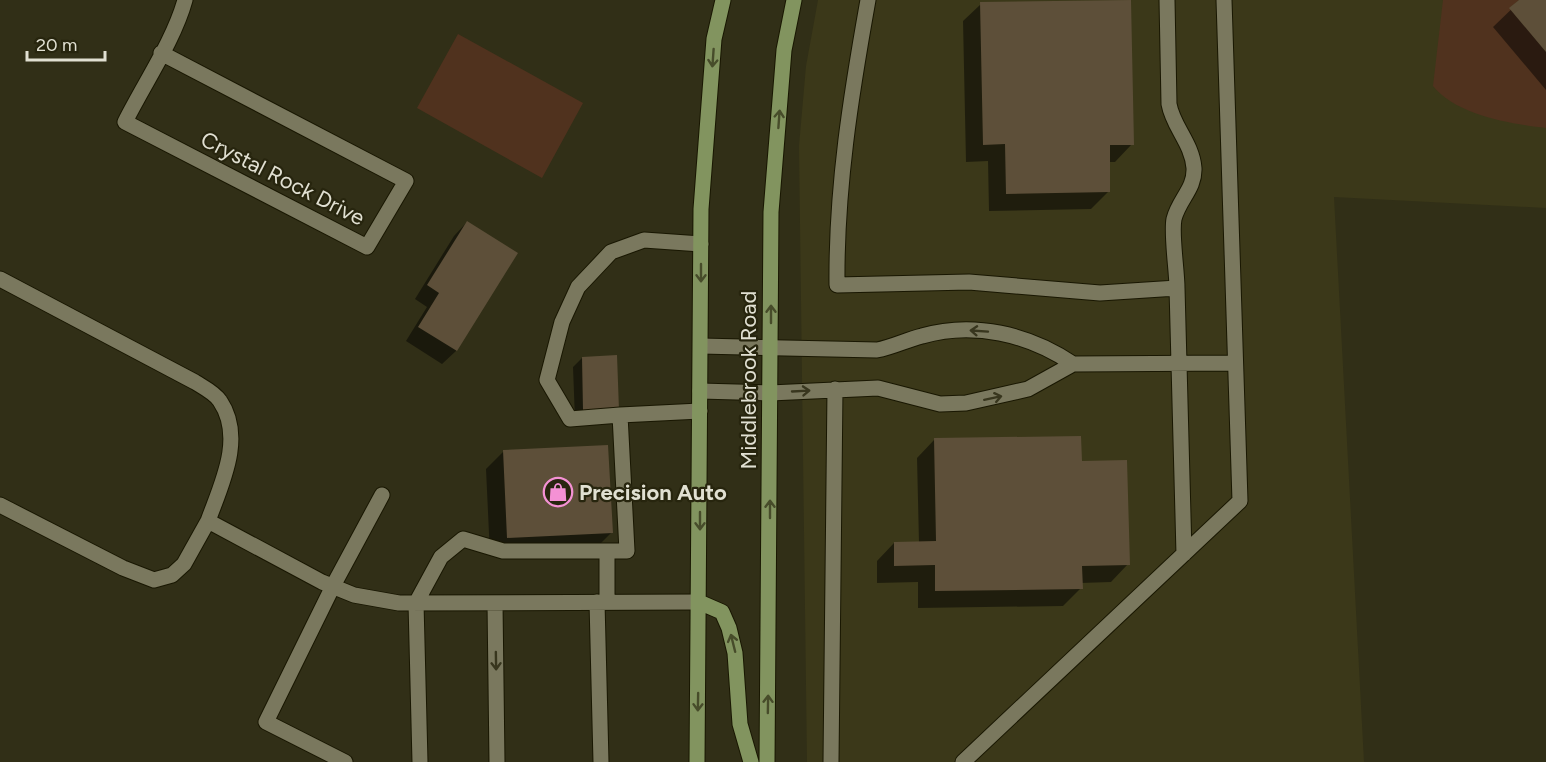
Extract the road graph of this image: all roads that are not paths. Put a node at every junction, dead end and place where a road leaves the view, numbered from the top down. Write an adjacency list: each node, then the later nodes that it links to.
1 (185, 0): 7 (street, Crystal Rock Drive)
2 (723, 0): 8 (main road, one-way to 8)
3 (794, 0): 12 (main road, Middlebrook Road, one-way to 3)
4 (868, 0): 10 (street)
5 (1167, 0): 10 (street)
6 (1224, 0): 14 (street)
7 (161, 53): 7 (street, Crystal Rock Drive)
8 (701, 244): 11 (main road, one-way to 11); 20 (street)
9 (0, 279): 23 (street)
10 (1177, 288): 13 (street)
11 (701, 346): 12 (street); 17 (main road)
12 (771, 349): 15 (street, one-way to 12); 18 (main road, Middlebrook Road)
13 (1179, 363): 14 (street); 15 (street); 25 (street)
14 (1235, 363): 25 (street)
15 (1073, 364): 16 (street, one-way to 15)
16 (835, 390): 18 (street, one-way to 16); 38 (street)
17 (700, 391): 18 (street); 19 (main road)
18 (771, 393): 37 (main road, Middlebrook Road, one-way to 18)
19 (700, 411): 20 (street); 28 (main road, one-way to 28)
20 (620, 415): 24 (street)
21 (382, 495): 26 (street)
22 (0, 505): 23 (street)
23 (208, 521): 26 (street)
24 (607, 551): 27 (street); 29 (street)
25 (1184, 554): 39 (street)
26 (333, 586): 29 (street); 31 (street)
27 (602, 602): 28 (street); 30 (street); 34 (street)
28 (699, 602): 35 (main road, one-way to 35); 36 (main road, one-way to 28)
29 (416, 603): 30 (street); 32 (street)
30 (495, 603): 33 (street, one-way to 33)
31 (345, 762)
32 (420, 762)
33 (497, 762)
34 (601, 762)
35 (697, 762)
36 (751, 762)
37 (768, 762)
38 (831, 762)
39 (963, 762)

